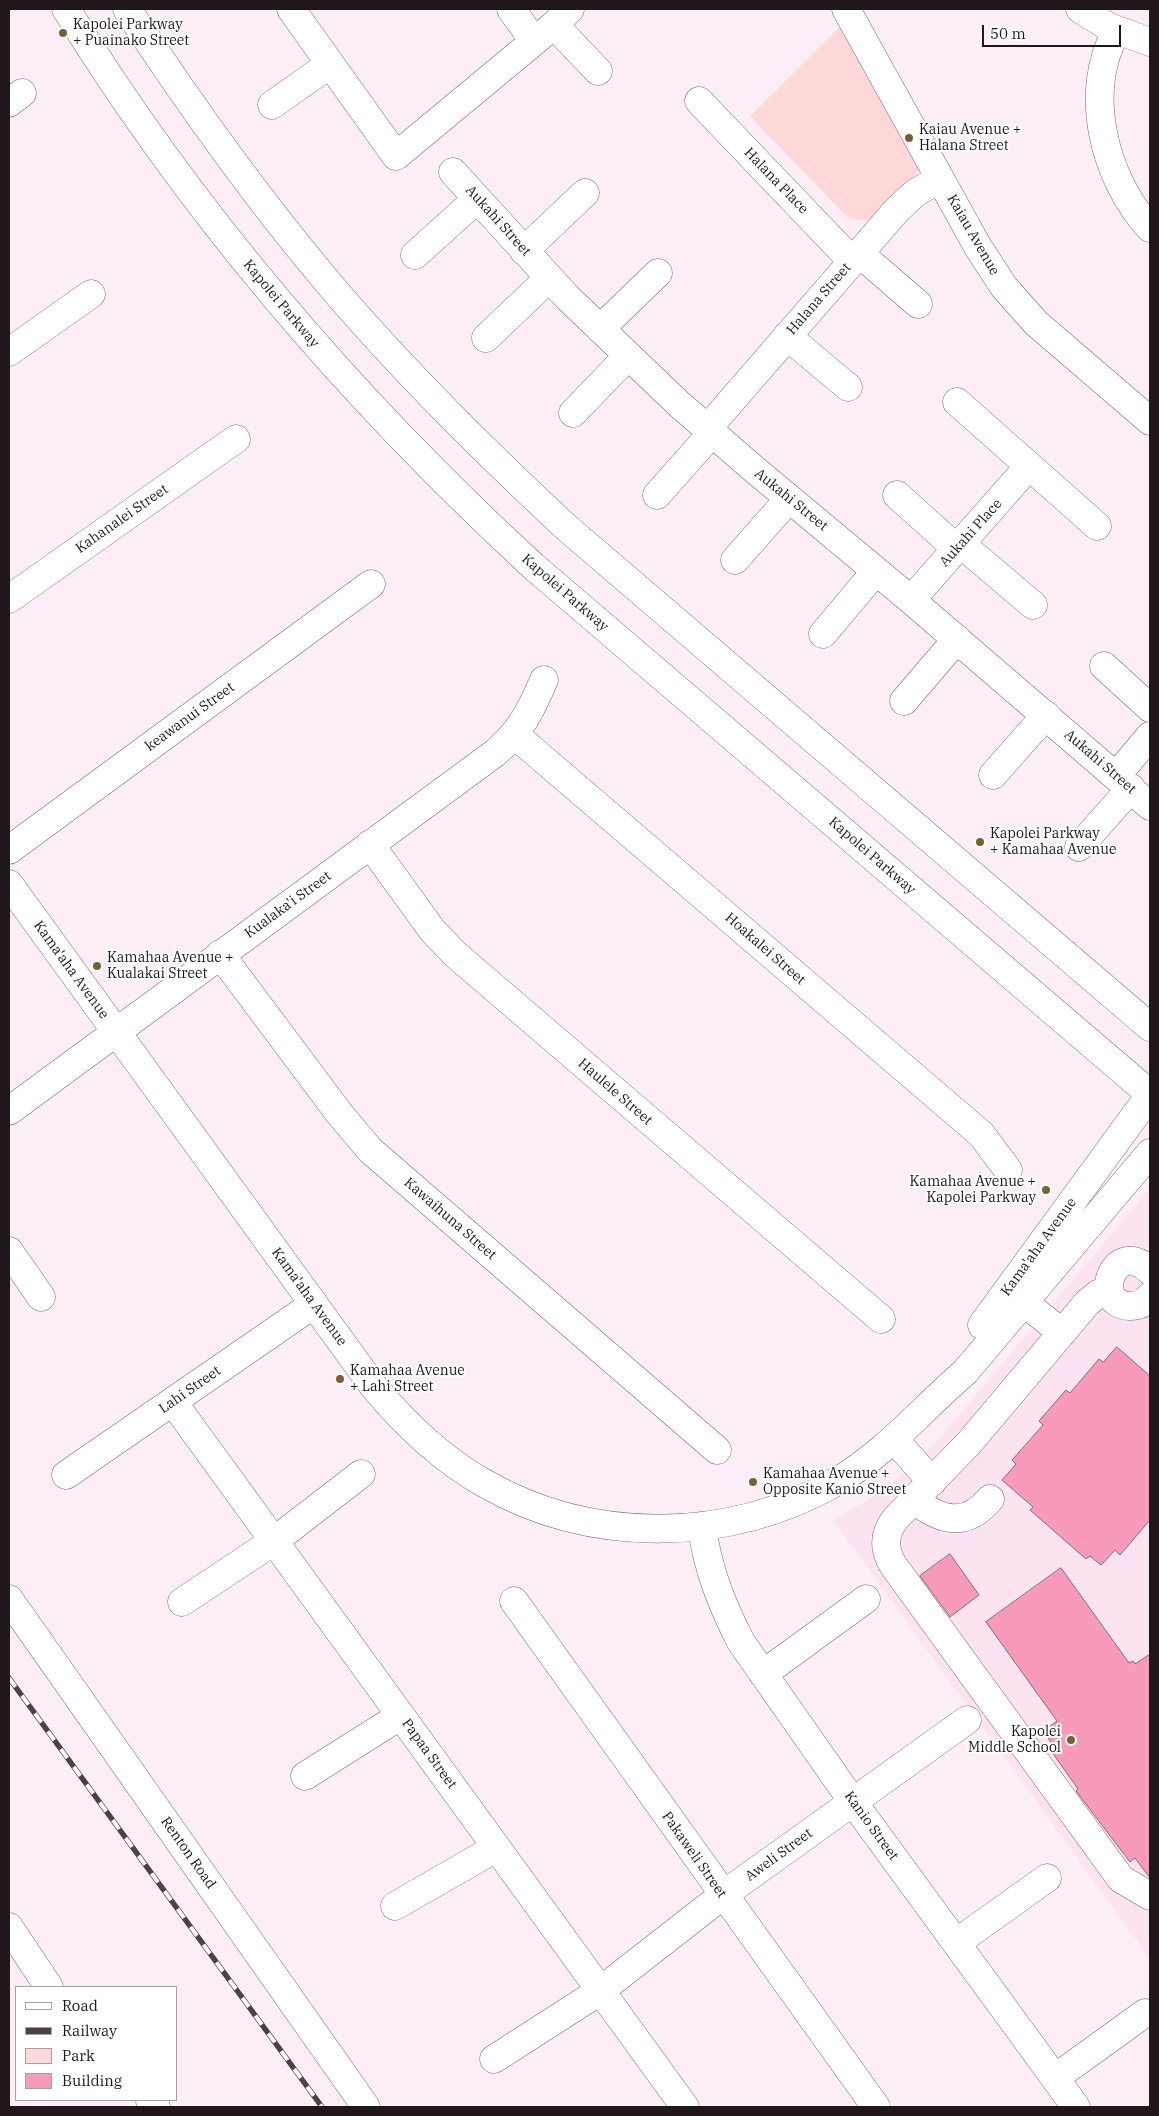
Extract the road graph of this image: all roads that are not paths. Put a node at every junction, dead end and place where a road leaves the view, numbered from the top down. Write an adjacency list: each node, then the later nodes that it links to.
1 (66, 9): 67 (street, Kapolei Parkway)
2 (127, 9): 65 (street)
3 (291, 9): 10 (street)
4 (511, 9): 7 (street)
5 (846, 9): 15 (street, Kaiau Avenue)
6 (1080, 9): 8 (street)
7 (553, 25): 10 (street); 11 (street)
8 (1116, 30): 9 (street); 18 (street)
9 (1150, 42)
10 (330, 64): 13 (street)
11 (598, 71)
12 (699, 101): 21 (street, Halana Place)
13 (272, 105)
14 (453, 172): 17 (street, Aukahi Street)
15 (940, 178): 21 (street, Halana Street); 34 (street, Kaiau Avenue)
16 (585, 192): 19 (street)
17 (478, 200): 19 (street, Aukahi Street); 20 (street)
18 (1150, 228)
19 (524, 251): 23 (street, Aukahi Street)
20 (415, 255)
21 (856, 257): 25 (street, Halana Place); 27 (street, Halana Street)
22 (658, 273): 26 (street)
23 (549, 278): 26 (street, Aukahi Street); 28 (street)
24 (91, 294): 29 (street)
25 (918, 304)
26 (600, 329): 30 (street, Aukahi Street)
27 (787, 336): 31 (street); 35 (street, Halana Street)
28 (486, 338)
29 (9, 352)
30 (627, 357): 33 (street); 35 (street, Aukahi Street)
31 (848, 387)
32 (956, 402): 37 (street)
33 (572, 413)
34 (1150, 421)
35 (709, 431): 38 (street, Halana Street); 40 (street, Aukahi Street)
36 (236, 439): 46 (street, Kahanalei Street)
37 (1030, 466): 41 (street); 42 (street, Aukahi Place)
38 (657, 495)
39 (897, 496): 42 (street)
40 (789, 499): 43 (street); 44 (street, Aukahi Street)
41 (1097, 526)
42 (959, 546): 47 (street, Aukahi Place); 48 (street)
43 (735, 560)
44 (876, 571): 47 (street, Aukahi Street); 49 (street)
45 (371, 584): 62 (street, keawanui Street)
46 (9, 599)
47 (912, 600): 50 (street, Aukahi Street)
48 (1033, 605)
49 (823, 634)
50 (957, 639): 53 (street); 55 (street, Aukahi Street)
51 (1104, 666): 54 (street)
52 (544, 680): 56 (street, Kualaka'i Street)
53 (904, 701)
54 (1150, 708)
55 (1046, 715): 58 (street); 59 (street, Aukahi Street)
56 (514, 735): 60 (street, Kualaka'i Street); 70 (street, Hoakalei Street)
57 (1150, 736): 59 (street)
58 (993, 775)
59 (1132, 790): 61 (street)
60 (370, 844): 64 (street, Kualaka'i Street); 78 (street, Haulele Street)
61 (1079, 847)
62 (9, 850)
63 (9, 884): 66 (street, Kama'aha Avenue)
64 (220, 954): 66 (street, Kualaka'i Street); 82 (street, Kawaihuna Street)
65 (1150, 1027)
66 (115, 1031): 68 (street, Kualaka'i Street); 77 (street, Kama'aha Avenue)
67 (1150, 1095): 74 (street, Kama'aha Avenue)
68 (9, 1111)
69 (1150, 1153): 74 (street, Kama'aha Avenue)
70 (1008, 1170)
71 (9, 1251): 76 (street)
72 (1150, 1271): 73 (street)
73 (1109, 1289): 75 (street); 79 (street)
74 (1016, 1296): 79 (street); 81 (street, Kama'aha Avenue)
75 (1150, 1296)
76 (41, 1298)
77 (314, 1304): 80 (street, Lahi Street); 87 (street, Kama'aha Avenue)
78 (881, 1319)
79 (1062, 1333): 85 (street)
80 (173, 1402): 84 (street, Lahi Street); 88 (street, Papaa Street)
81 (894, 1439): 85 (street); 87 (street, Kama'aha Avenue)
82 (716, 1450)
83 (361, 1474): 88 (street)
84 (66, 1475)
85 (923, 1491): 86 (street); 101 (street)
86 (990, 1499)
87 (702, 1526): 93 (street, Kanio Street)
88 (274, 1541): 92 (street); 94 (street, Papaa Street)
89 (9, 1599): 111 (street, Renton Road)
90 (866, 1599): 93 (street)
91 (514, 1601): 100 (street, Pakaweli Street)
92 (182, 1602)
93 (763, 1674): 97 (street, Kanio Street)
94 (400, 1716): 96 (street); 98 (street, Papaa Street)
95 (967, 1720): 97 (street, Aweli Street)
96 (305, 1776)
97 (853, 1802): 100 (street, Aweli Street); 104 (street, Kanio Street)
98 (496, 1848): 102 (street); 107 (street, Papaa Street)
99 (1047, 1878): 104 (street)
100 (723, 1895): 107 (street, Aweli Street); 113 (street, Pakaweli Street)
101 (1150, 1896)
102 (396, 1906)
103 (14, 1935): 105 (street); 106 (street)
104 (956, 1943): 110 (street, Kanio Street)
105 (48, 1986)
106 (58, 1986)
107 (600, 1991): 109 (street, Aweli Street); 112 (street, Papaa Street)
108 (1145, 2013): 110 (street)
109 (494, 2059)
110 (1055, 2078): 114 (street, Kanio Street)
111 (366, 2107)
112 (684, 2107)
113 (876, 2107)
114 (1076, 2107)

